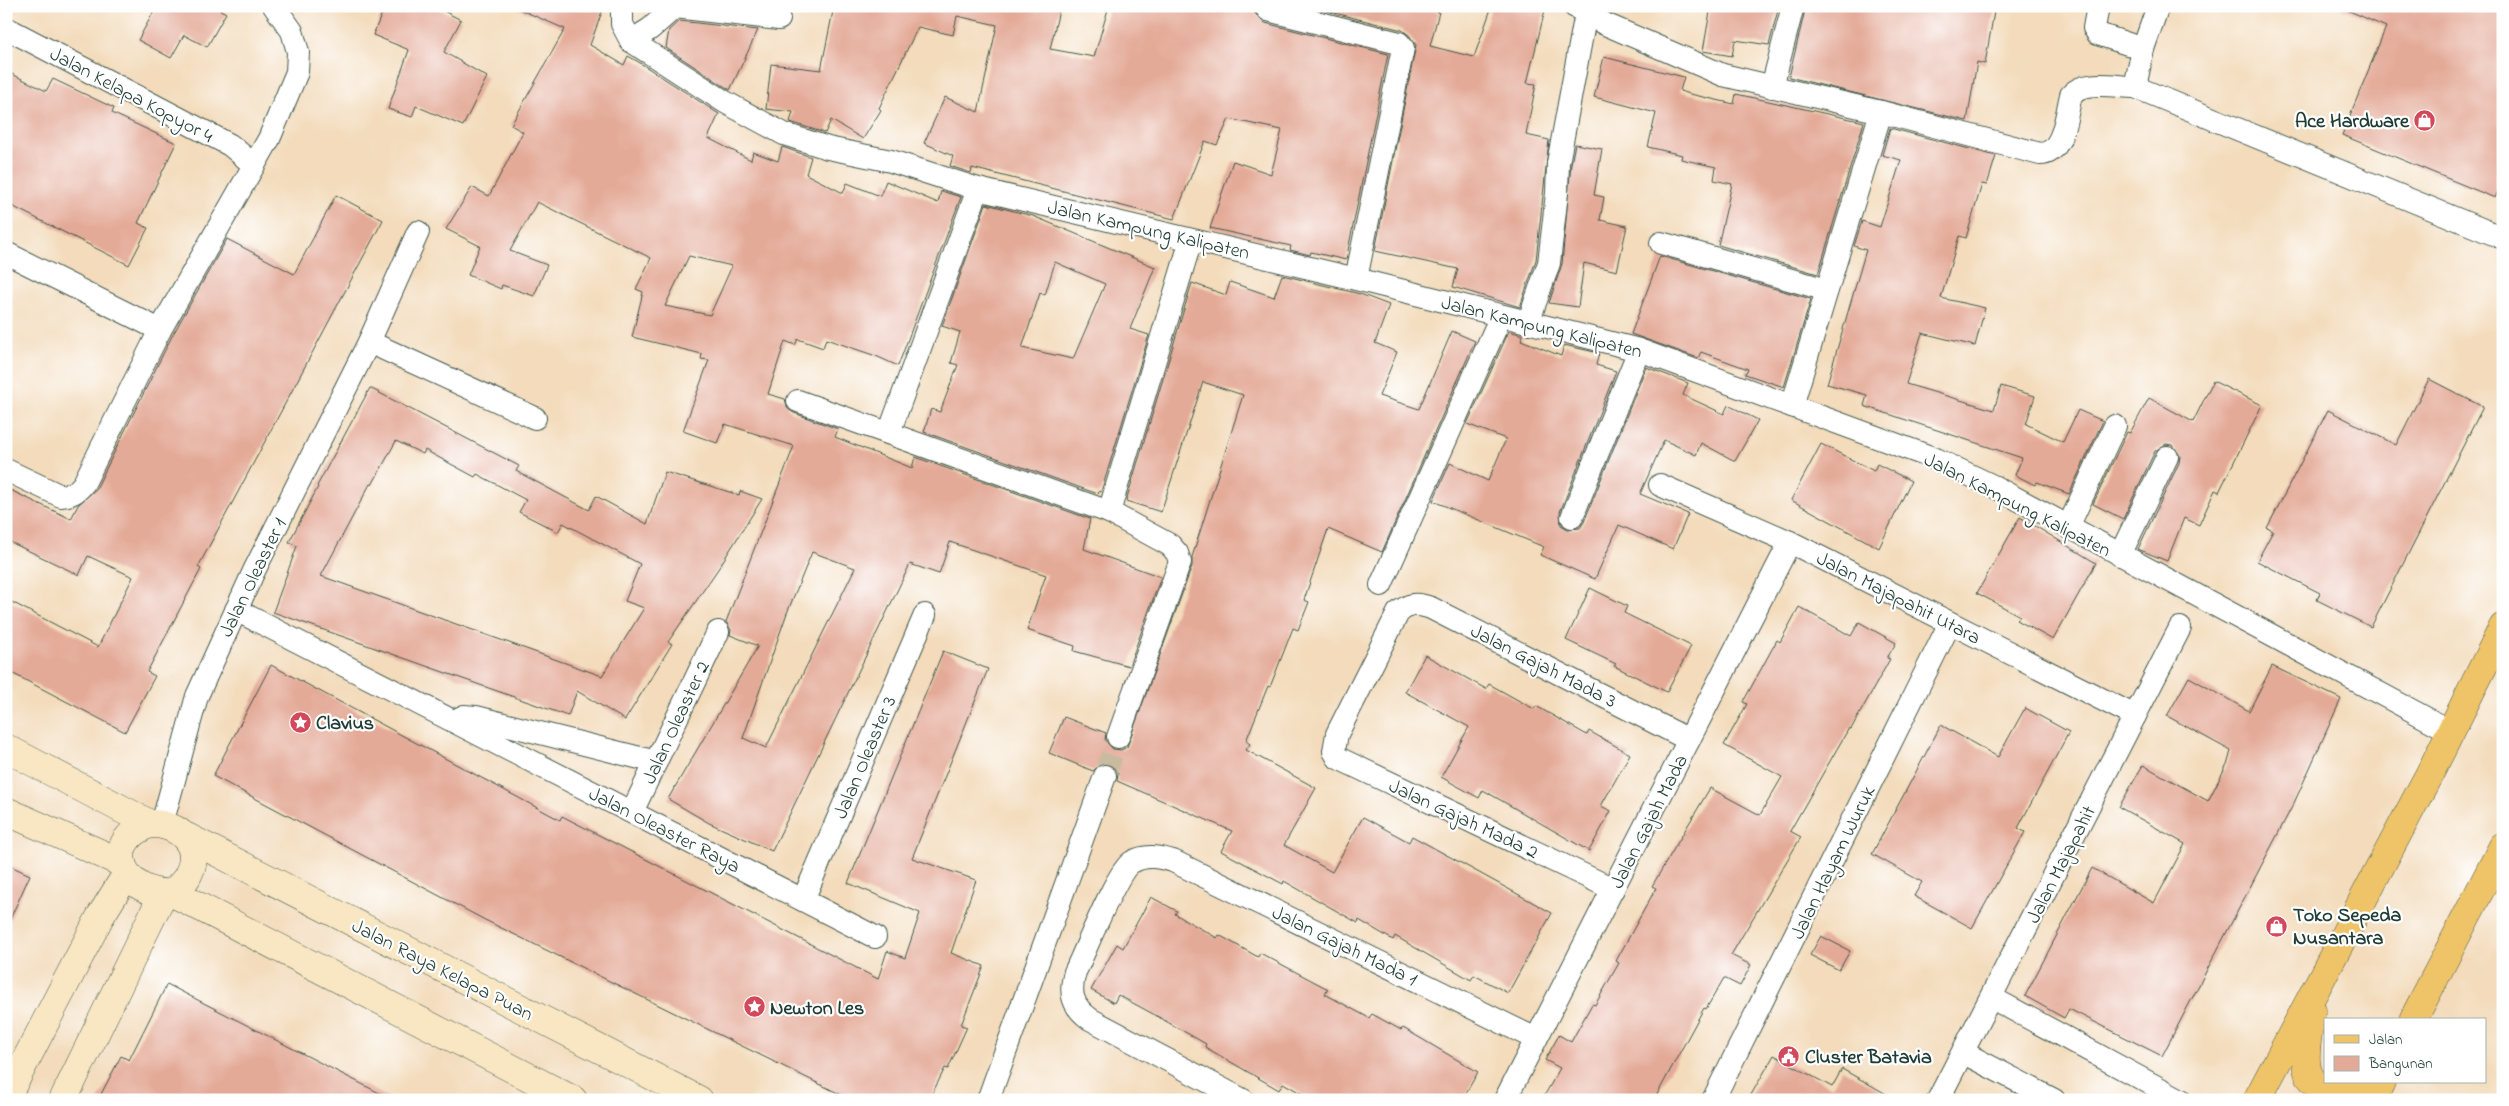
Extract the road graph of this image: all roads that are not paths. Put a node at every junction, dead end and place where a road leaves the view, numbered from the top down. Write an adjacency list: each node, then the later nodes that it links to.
1 (274, 6): 15 (street)
2 (622, 6): 10 (street)
3 (1265, 6): 22 (street)
4 (1793, 6): 12 (street)
5 (2098, 6): 11 (street)
6 (2158, 6): 11 (street)
7 (1580, 9): 12 (street); 25 (street)
8 (779, 19): 10 (street)
9 (6, 28): 15 (street, Jalan Kelapa Kopyor 4)
10 (631, 41): 16 (street, Jalan Kampung Kalipaten)
11 (2143, 49): 13 (street)
12 (1772, 86): 14 (street)
13 (2135, 87): 14 (street); 18 (street)
14 (1881, 112): 23 (street)
15 (254, 165): 26 (street)
16 (978, 189): 19 (street, Jalan Kampung Kalipaten); 33 (street)
17 (418, 232): 27 (street, Jalan Oleaster 1)
18 (2503, 238)
19 (1191, 240): 22 (street, Jalan Kampung Kalipaten); 37 (street)
20 (1661, 243): 23 (street)
21 (6, 253): 26 (street)
22 (1356, 279): 24 (street, Jalan Kampung Kalipaten)
23 (1827, 290): 30 (street)
24 (1500, 316): 25 (street, Jalan Kampung Kalipaten); 42 (street)
25 (1528, 322): 28 (street, Jalan Kampung Kalipaten)
26 (160, 330): 35 (street)
27 (369, 342): 31 (street); 43 (street, Jalan Oleaster 1)
28 (1639, 350): 30 (street, Jalan Kampung Kalipaten); 38 (street)
29 (798, 400): 33 (street)
30 (1792, 406): 39 (street, Jalan Kampung Kalipaten)
31 (535, 418)
32 (2115, 426): 39 (street)
33 (889, 433): 37 (street)
34 (2167, 458): 41 (street)
35 (6, 470)
36 (1660, 484): 40 (street, Jalan Majapahit Utara)
37 (1109, 512): 53 (street)
38 (1572, 518)
39 (2068, 527): 41 (street, Jalan Kampung Kalipaten)
40 (1790, 542): 45 (street, Jalan Majapahit Utara); 54 (street, Jalan Gajah Mada)
41 (2120, 555): 51 (street, Jalan Kampung Kalipaten)
42 (1381, 585)
43 (236, 610): 50 (street, Jalan Oleaster Raya); 60 (street, Jalan Oleaster 1)
44 (925, 615): 66 (street, Jalan Oleaster 3)
45 (1950, 623): 49 (street, Jalan Majapahit Utara); 82 (street, Jalan Hayam Wuruk)
46 (2503, 627): 51 (main road)
47 (2180, 628): 49 (street, Jalan Majapahit)
48 (718, 632): 56 (street, Jalan Oleaster 2)
49 (2136, 716): 69 (street, Jalan Majapahit)
50 (455, 721): 56 (street); 59 (street, Jalan Oleaster Raya)
51 (2450, 731): 68 (main road)
52 (1337, 734): 54 (street, Jalan Gajah Mada 3); 64 (street, Jalan Gajah Mada 2)
53 (1118, 737)
54 (1689, 740): 64 (street, Jalan Gajah Mada)
55 (6, 748): 60 (street, Jalan Raya Kelapa Puan)
56 (656, 762): 59 (street, Jalan Oleaster 2)
57 (1106, 776): 79 (street)
58 (6, 811): 63 (street)
59 (632, 812): 66 (street, Jalan Oleaster Raya)
60 (156, 824): 61 (street, Jalan Raya Kelapa Puan); 63 (street)
61 (187, 837): 65 (street); 78 (street, Jalan Raya Kelapa Puan)
62 (2503, 846): 70 (main road)
63 (124, 869): 65 (street); 75 (street)
64 (1613, 889): 71 (street, Jalan Gajah Mada)
65 (168, 893): 76 (street); 77 (street)
66 (803, 900): 67 (street, Jalan Oleaster Raya)
67 (875, 937)
68 (2316, 988): 73 (main road); 86 (main road)
69 (1992, 998): 72 (street, Jalan Majapahit); 85 (street)
70 (2414, 1018)
71 (1536, 1039): 80 (street, Jalan Gajah Mada 1); 81 (street, Jalan Gajah Mada)
72 (1964, 1053): 83 (street, Jalan Majapahit); 84 (street)
73 (2353, 1084)
74 (2380, 1084): 87 (main road)
75 (6, 1098)
76 (63, 1100)
77 (573, 1100)
78 (699, 1100)
79 (988, 1100)
80 (1243, 1100)
81 (1505, 1100)
82 (1713, 1100)
83 (1938, 1100)
84 (2054, 1100)
85 (2181, 1100)
86 (2257, 1100)
87 (2372, 1100)

